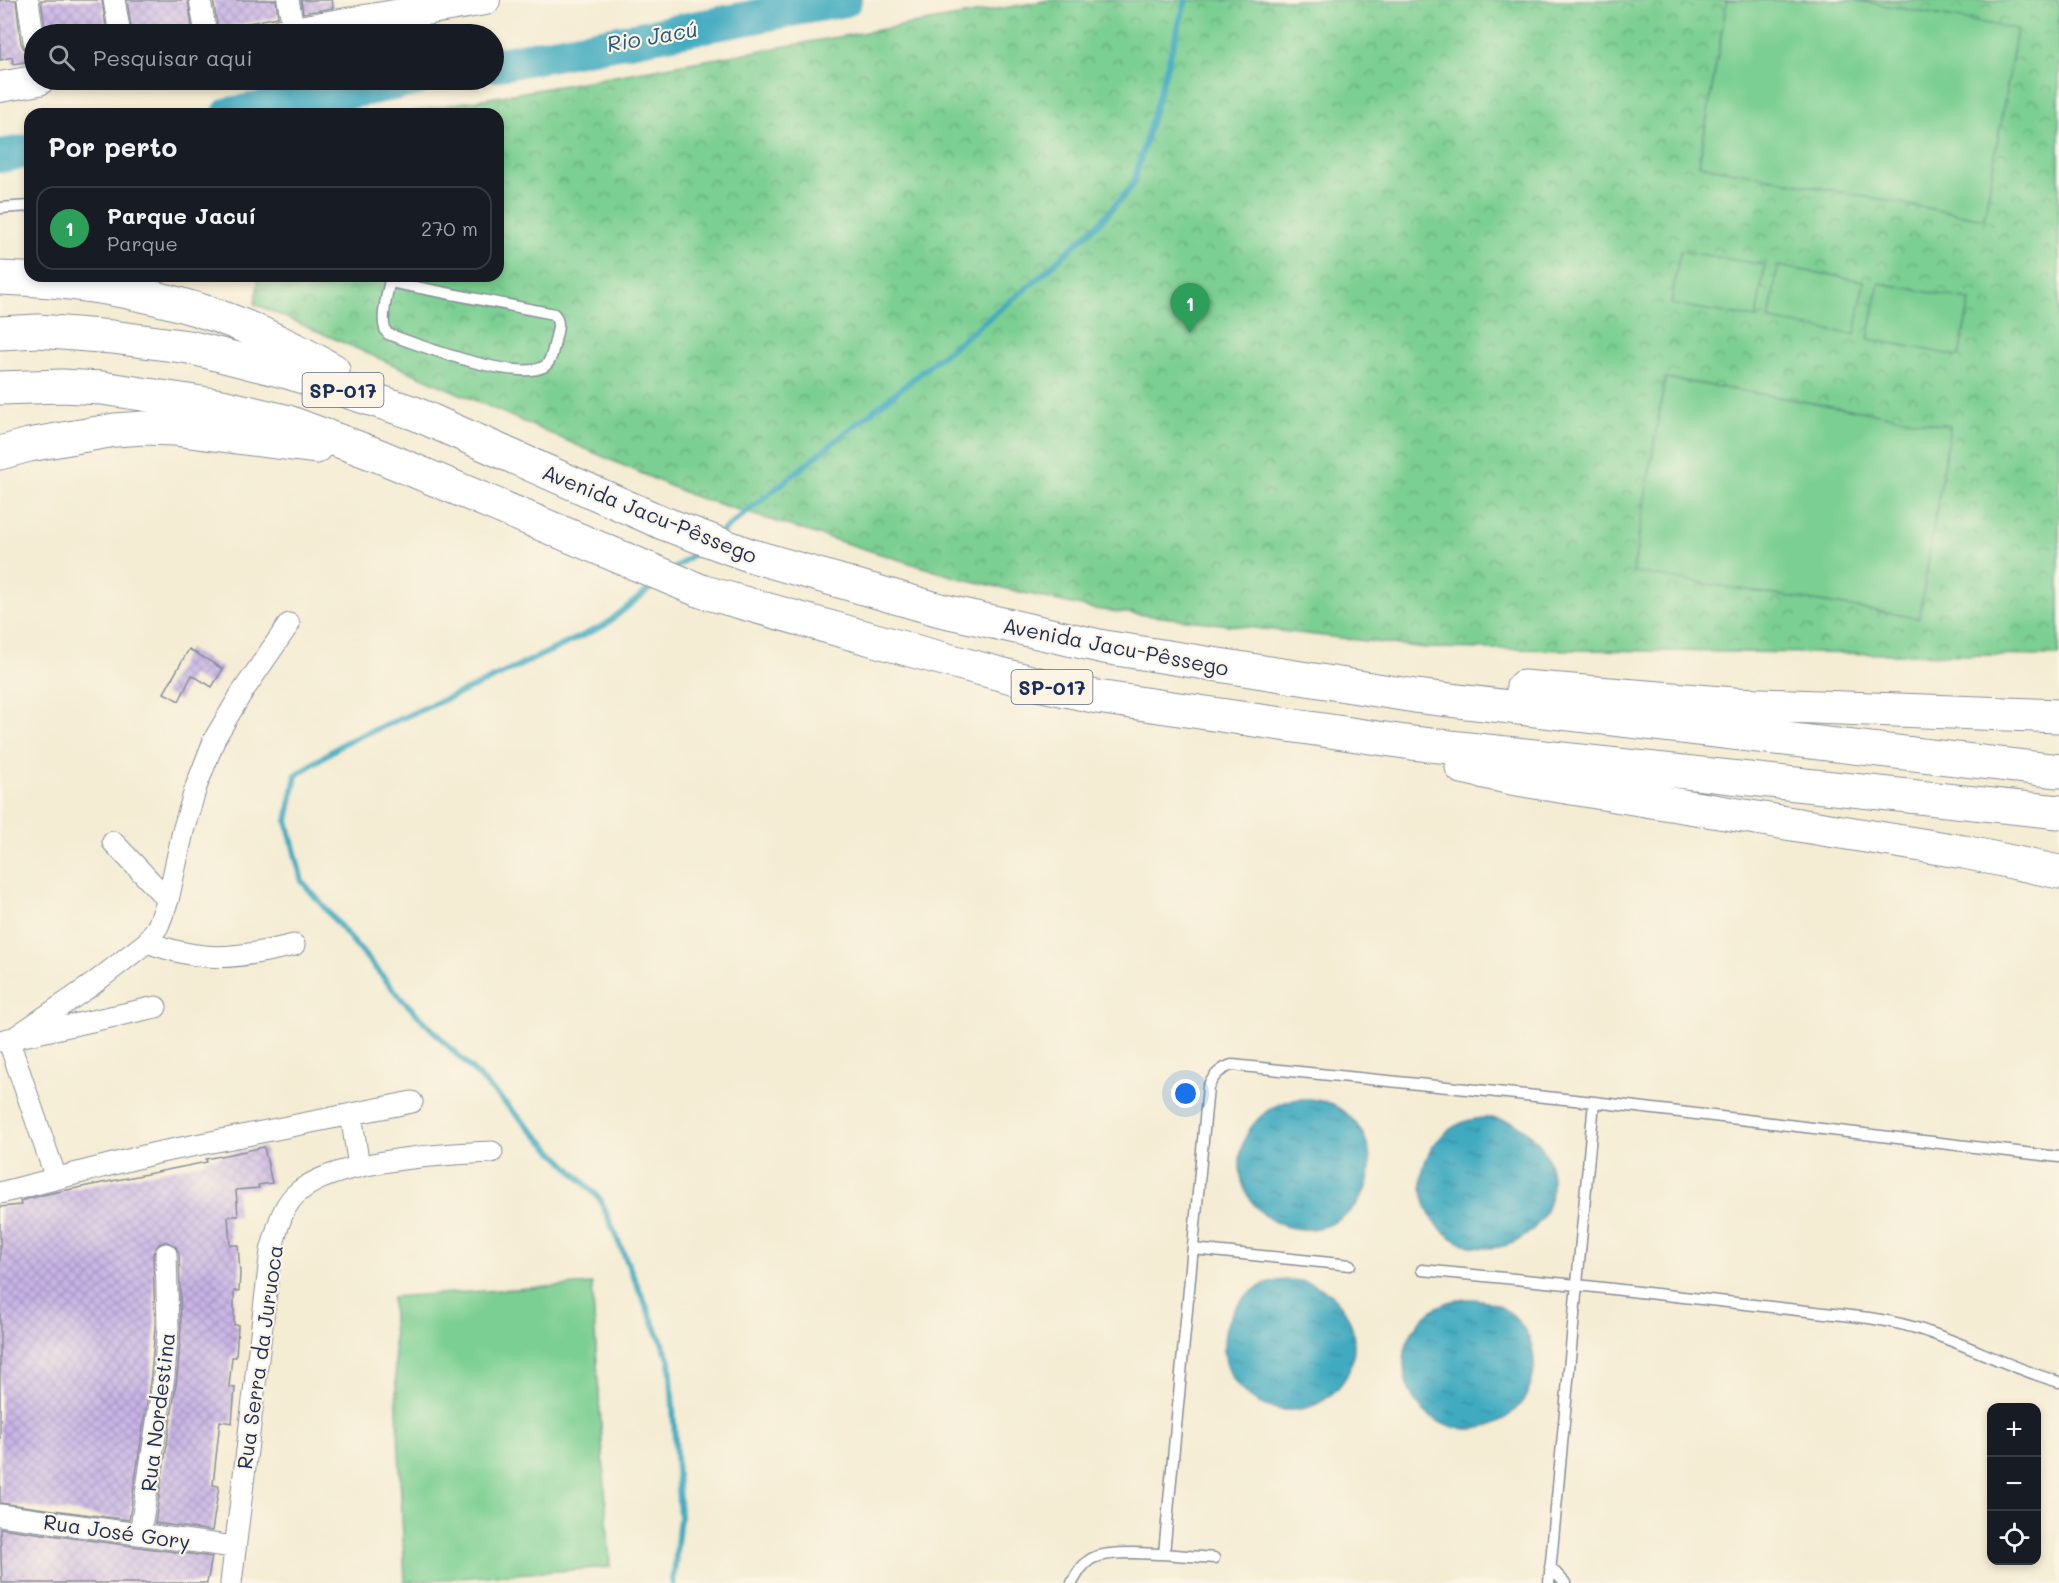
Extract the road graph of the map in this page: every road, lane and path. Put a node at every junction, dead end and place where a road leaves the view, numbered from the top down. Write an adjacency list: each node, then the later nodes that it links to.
1 (28, 0): 7 (street)
2 (114, 0): 8 (street)
3 (200, 0): 9 (street)
4 (288, 0): 10 (street)
5 (470, 1): 6 (street)
6 (375, 10): 11 (street)
7 (32, 24)
8 (118, 24)
9 (204, 24)
10 (287, 24)
11 (321, 24)
12 (24, 83): 13 (street)
13 (0, 87)
14 (24, 206): 15 (lane)
15 (0, 208)
16 (0, 278): 17 (highway)
17 (24, 279)
18 (62, 282): 23 (highway)
19 (390, 282): 20 (lane)
20 (404, 282)
21 (2, 332): 23 (highway, Avenida Jacu-Pêssego / SP-017)
22 (8, 387): 25 (highway, SP-017)
23 (414, 413): 27 (highway, Avenida Jacu-Pêssego / SP-017)
24 (0, 453): 25 (highway)
25 (377, 455): 29 (highway, SP-017)
26 (289, 624): 34 (street)
27 (1415, 696): 28 (highway); 30 (highway, Avenida Jacu-Pêssego)
28 (2059, 716)
29 (1412, 743): 31 (highway); 33 (highway)
30 (2059, 771)
31 (2059, 812)
32 (112, 842): 34 (street)
33 (2059, 872)
34 (168, 900): 35 (street)
35 (147, 942): 36 (street); 38 (street)
36 (294, 945)
37 (156, 1007): 38 (street)
38 (8, 1039): 45 (street)
39 (412, 1102): 41 (street)
40 (1594, 1102): 43 (lane); 47 (lane); 51 (lane)
41 (351, 1114): 44 (street); 45 (street)
42 (492, 1152): 44 (street, Rua Serra da Juruoca)
43 (2059, 1157)
44 (359, 1167): 55 (street, Rua Serra da Juruoca)
45 (56, 1178): 46 (street)
46 (0, 1193)
47 (1193, 1249): 49 (lane); 56 (lane)
48 (166, 1254): 54 (street, Rua Nordestina)
49 (1350, 1265)
50 (1422, 1270): 51 (lane)
51 (1577, 1285): 52 (lane); 58 (lane)
52 (2059, 1382)
53 (0, 1515): 54 (street, Rua José Gory)
54 (140, 1534): 55 (street, Rua José Gory)
55 (234, 1547): 59 (street, Rua Serra da Juruoca)
56 (1164, 1554): 57 (lane); 60 (lane)
57 (1214, 1557)
58 (1550, 1567): 61 (lane); 62 (lane)
59 (231, 1583)
60 (1072, 1583)
61 (1549, 1583)
62 (1565, 1583)

